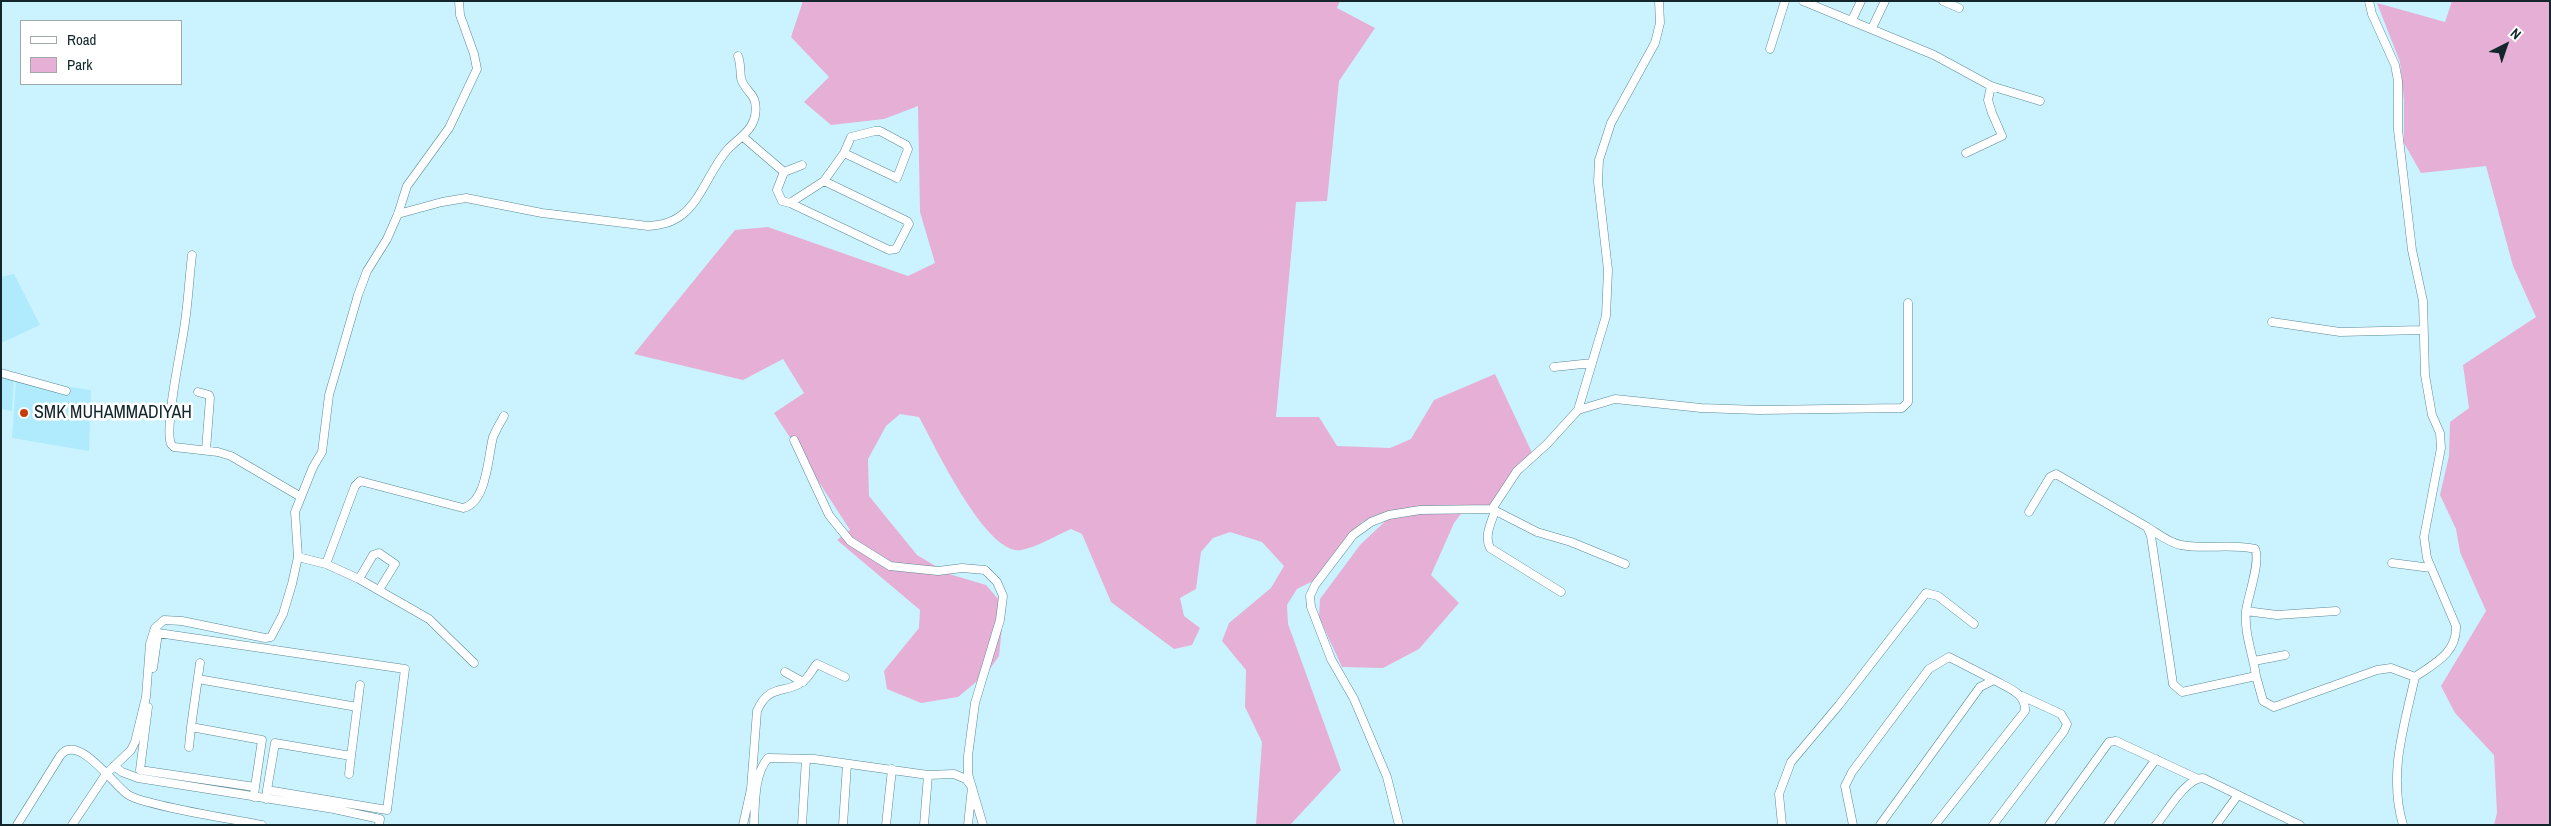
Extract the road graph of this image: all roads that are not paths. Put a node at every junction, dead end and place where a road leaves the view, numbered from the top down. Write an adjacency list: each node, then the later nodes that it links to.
1 (459, 1): 23 (street)
2 (1659, 1): 28 (street)
3 (1785, 1): 12 (street)
4 (1803, 1): 10 (street)
5 (1861, 1): 10 (street)
6 (1884, 1): 11 (street)
7 (1943, 1): 9 (street)
8 (2369, 1): 27 (street)
9 (1959, 8)
10 (1852, 20): 11 (street)
11 (1872, 28): 14 (street)
12 (1770, 49)
13 (738, 56): 16 (street)
14 (1991, 86): 15 (street); 18 (street)
15 (2040, 101)
16 (742, 136): 20 (street); 23 (street)
17 (844, 153): 17 (street); 21 (street)
18 (1966, 153)
19 (802, 165): 20 (street)
20 (784, 172): 22 (street)
21 (824, 181): 22 (street); 22 (street)
22 (790, 204)
23 (398, 214): 37 (street)
24 (192, 256): 36 (street)
25 (1908, 303): 33 (street)
26 (2272, 322): 27 (street)
27 (2422, 330): 45 (street)
28 (1592, 363): 29 (street); 33 (street)
29 (1554, 367)
30 (1, 373): 31 (street)
31 (66, 391)
32 (198, 392): 36 (street)
33 (1578, 410): 38 (street)
34 (504, 416): 43 (street)
35 (794, 440): 82 (street)
36 (206, 450): 37 (street)
37 (301, 497): 41 (street)
38 (1493, 510): 44 (street); 48 (street); 99 (street)
39 (2029, 512): 40 (street)
40 (2147, 527): 49 (street); 57 (street)
41 (298, 558): 43 (street); 74 (street)
42 (2392, 563): 45 (street)
43 (326, 564): 46 (street)
44 (1625, 564)
45 (2431, 568): 59 (street)
46 (359, 579): 47 (street); 47 (street)
47 (380, 590): 55 (street)
48 (1561, 592)
49 (2246, 611): 50 (street); 53 (street)
50 (2336, 611)
51 (1974, 624): 100 (street)
52 (2286, 654): 53 (street)
53 (2254, 661): 57 (street)
54 (200, 663): 60 (street)
55 (474, 663)
56 (785, 672): 62 (street)
57 (2256, 676): 59 (street)
58 (845, 677): 62 (street)
59 (2415, 677): 110 (street)
60 (198, 680): 65 (street); 66 (street)
61 (1994, 680): 64 (street); 101 (street); 102 (street)
62 (803, 682): 91 (street)
63 (360, 685): 65 (street)
64 (2022, 696): 103 (street); 104 (street)
65 (357, 707): 70 (street)
66 (191, 727): 67 (street); 69 (street)
67 (262, 740): 68 (street); 81 (street)
68 (275, 743): 70 (street); 80 (street)
69 (189, 747)
70 (351, 756): 77 (street)
71 (806, 759): 73 (street); 92 (street); 93 (street)
72 (2156, 759): 79 (street); 105 (street); 106 (street)
73 (847, 764): 75 (street); 94 (street)
74 (114, 766): 76 (street); 85 (street)
75 (892, 769): 78 (street); 95 (street)
76 (106, 774): 86 (street); 87 (street); 88 (street)
77 (349, 774)
78 (928, 775): 82 (street); 96 (street)
79 (2196, 778): 84 (street); 107 (street)
80 (268, 780): 81 (street); 83 (street)
81 (256, 783): 83 (street); 85 (street)
82 (972, 787): 97 (street); 98 (street)
83 (266, 794): 85 (street); 90 (street)
84 (2238, 795): 108 (street); 109 (street)
85 (254, 797)
86 (241, 823): 89 (street)
87 (16, 825)
88 (72, 825)
89 (262, 825)
90 (379, 825)
91 (743, 825)
92 (754, 825)
93 (802, 825)
94 (842, 825)
95 (886, 825)
96 (924, 825)
97 (968, 825)
98 (983, 825)
99 (1399, 825)
100 (1782, 825)
101 (1853, 825)
102 (1880, 825)
103 (1935, 825)
104 (1993, 825)
105 (2049, 825)
106 (2108, 825)
107 (2156, 825)
108 (2216, 825)
109 (2300, 825)
110 (2403, 825)

